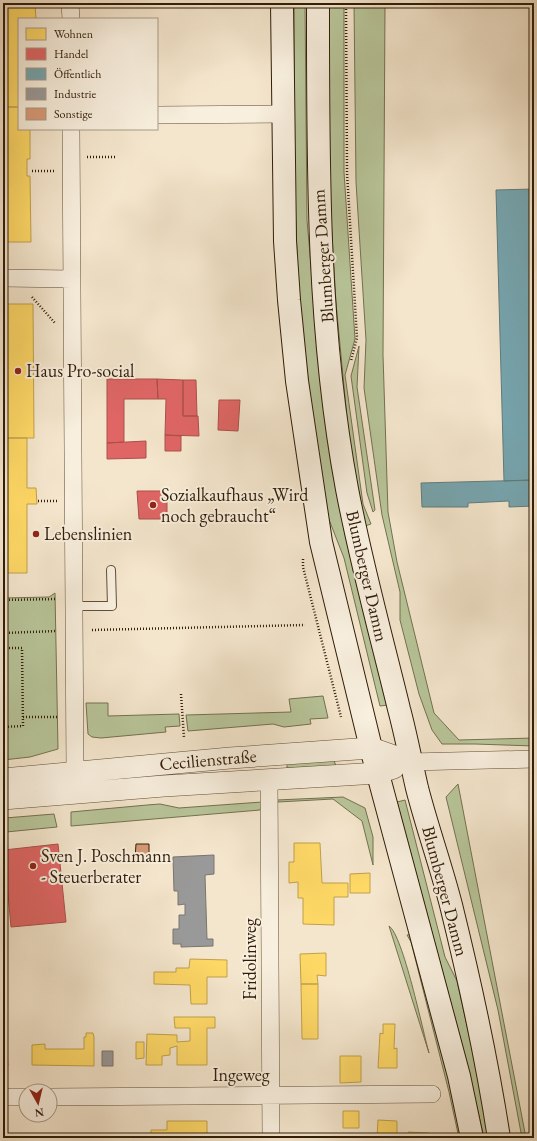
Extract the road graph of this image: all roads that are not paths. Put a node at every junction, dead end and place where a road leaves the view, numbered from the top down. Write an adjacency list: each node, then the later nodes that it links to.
1 (70, 3): 4 (street)
2 (282, 3): 5 (main road, Blumberger Damm)
3 (318, 3): 14 (main road, Blumberger Damm)
4 (70, 18)
5 (283, 114): 6 (street); 12 (main road, Blumberger Damm)
6 (158, 115)
7 (71, 130): 9 (street)
8 (3, 278): 9 (street)
9 (72, 279): 11 (street)
10 (111, 570): 11 (lane)
11 (67, 602): 16 (street)
12 (371, 748): 14 (street, Cecilienstraße); 16 (street, Cecilienstraße); 17 (main road, Blumberger Damm)
13 (534, 759): 14 (street, Cecilienstraße)
14 (411, 762): 17 (street, Cecilienstraße); 27 (main road, Blumberger Damm)
15 (5, 771): 16 (street, Cecilienstraße)
16 (75, 772)
17 (378, 773): 18 (street, Cecilienstraße); 26 (main road, Blumberger Damm)
18 (269, 780): 19 (street, Cecilienstraße); 21 (street, Fridolinweg)
19 (3, 800)
20 (432, 1094): 21 (street, Ingeweg)
21 (270, 1095): 24 (street, Ingeweg); 25 (street, Fridolinweg)
22 (3, 1097): 23 (street)
23 (18, 1097)
24 (58, 1097)
25 (270, 1138)
26 (472, 1138)
27 (499, 1138)

